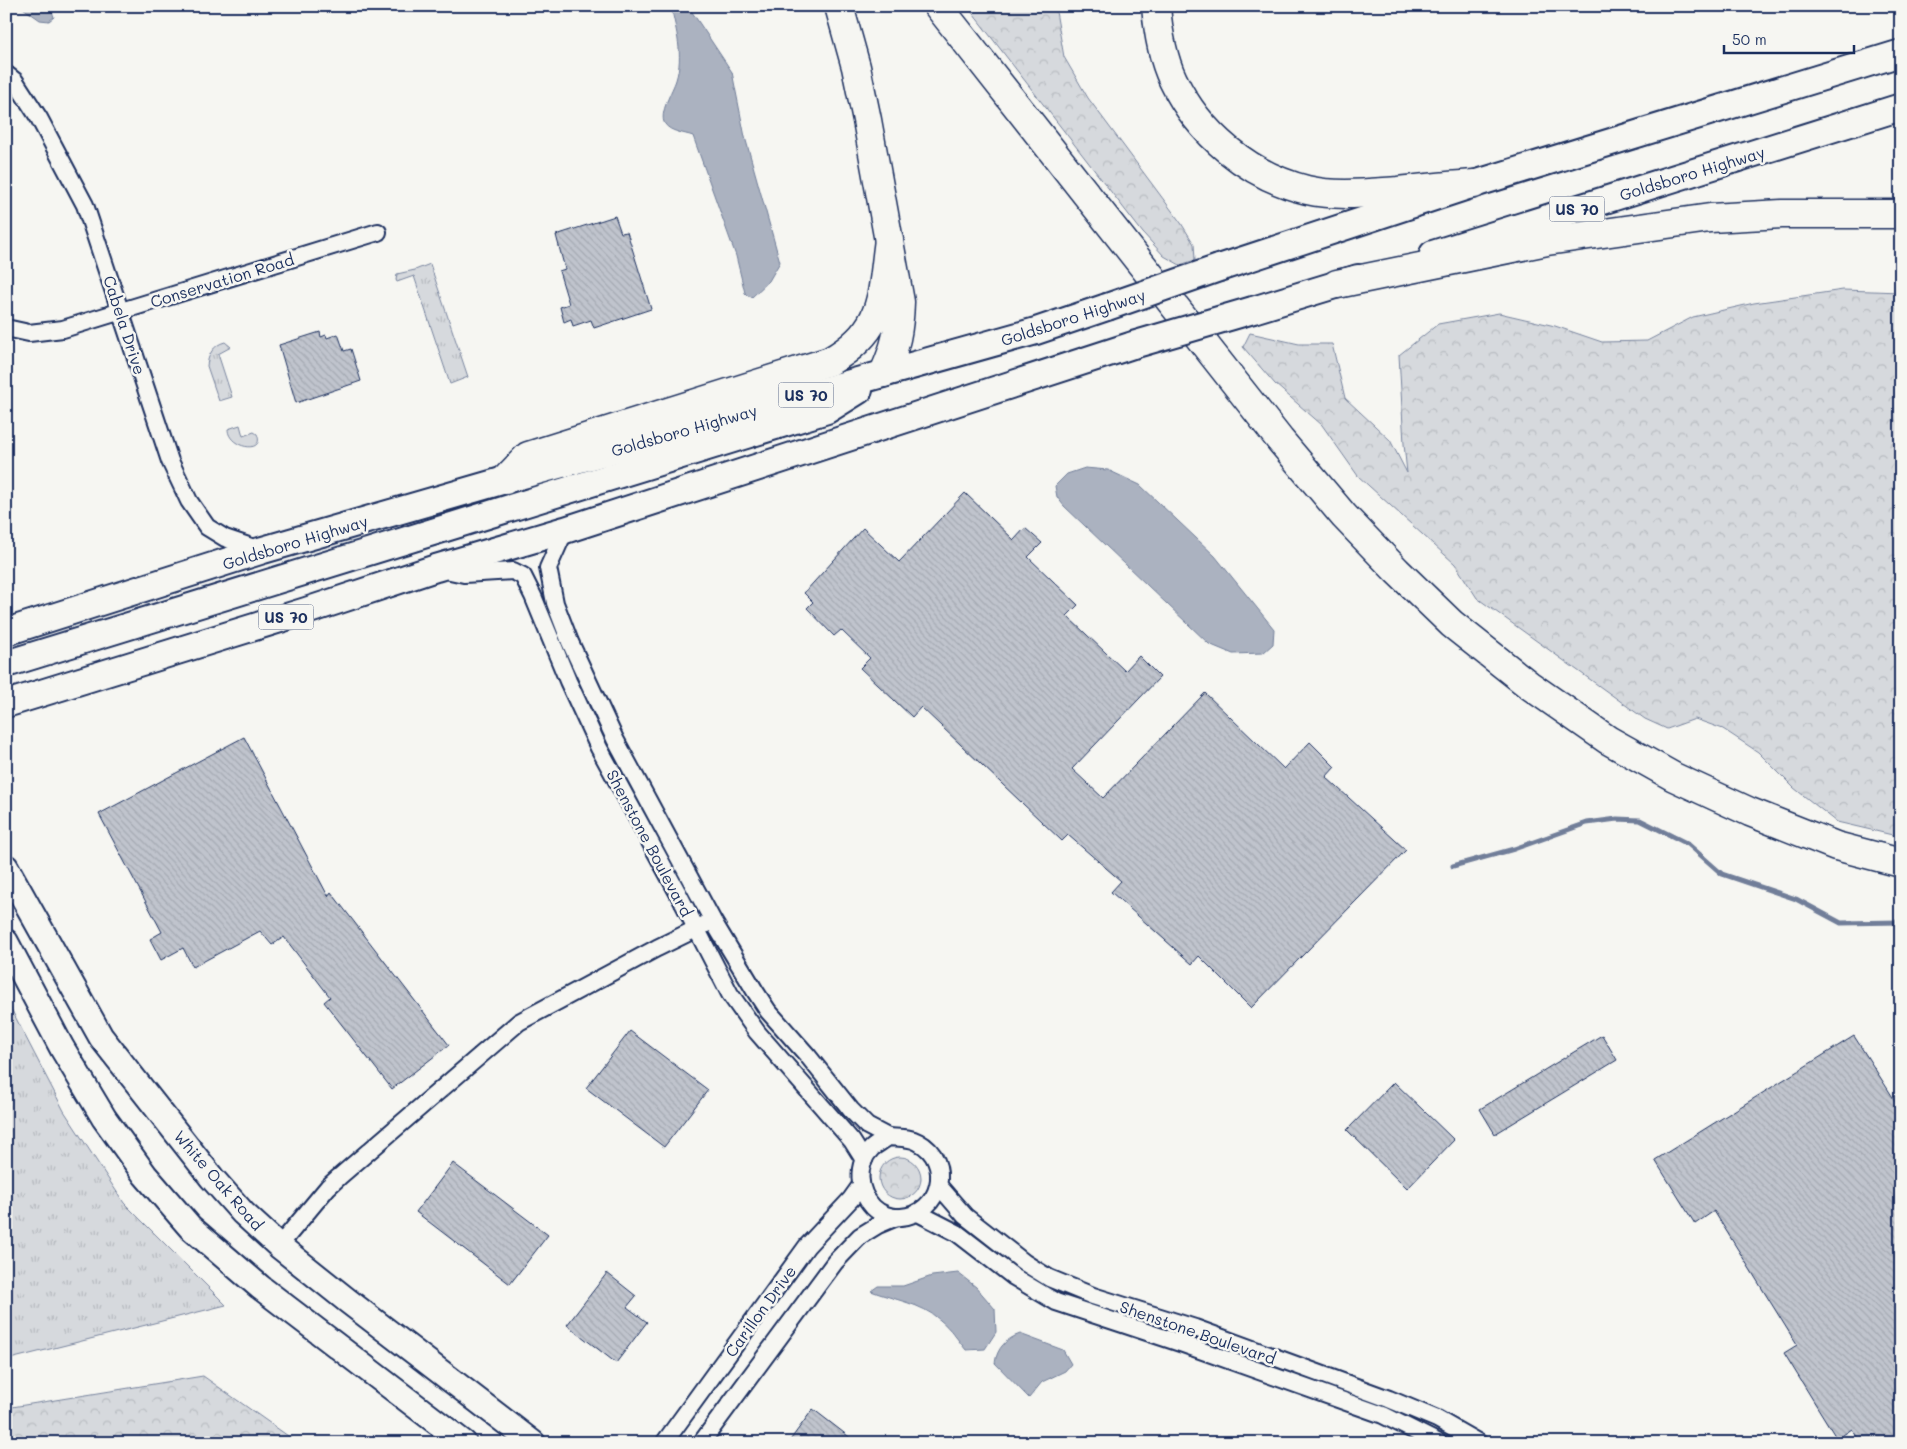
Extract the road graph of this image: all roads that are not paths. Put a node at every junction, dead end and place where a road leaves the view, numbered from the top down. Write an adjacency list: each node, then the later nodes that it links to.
1 (839, 6): 10 (highway)
2 (938, 6): 22 (highway)
3 (1156, 6): 7 (highway)
4 (1901, 53): 7 (main road, US 70)
5 (6, 74): 12 (street, Cabela Drive)
6 (1901, 107): 11 (main road, Goldsboro Highway / US 70)
7 (1474, 184): 14 (main road, Goldsboro Highway / US 70, bridge)
8 (1901, 214): 11 (highway)
9 (378, 232): 12 (street, Conservation Road)
10 (889, 240): 14 (highway); 15 (highway)
11 (1337, 284): 16 (main road, Goldsboro Highway / US 70, bridge)
12 (121, 312): 13 (street, Conservation Road); 17 (street, Cabela Drive)
13 (6, 328)
14 (884, 373): 15 (main road, Goldsboro Highway / US 70); 20 (main road)
15 (504, 480): 17 (main road, Goldsboro Highway / US 70)
16 (566, 530): 18 (main road, US 70); 24 (street, Shenstone Boulevard)
17 (263, 550): 19 (main road, Goldsboro Highway / US 70)
18 (436, 568): 21 (main road, US 70); 25 (street, Shenstone Boulevard)
19 (6, 632)
20 (6, 664)
21 (6, 704)
22 (1901, 863)
23 (6, 867): 33 (main road, White Oak Road)
24 (713, 921): 25 (street); 27 (street, Shenstone Boulevard)
25 (697, 929): 28 (street, Shenstone Boulevard); 33 (street)
26 (6, 942): 34 (main road)
27 (888, 1137): 28 (street); 30 (street)
28 (864, 1160): 29 (street)
29 (860, 1185): 32 (street); 36 (street, Carillon Drive)
30 (939, 1186): 31 (street); 39 (street, Shenstone Boulevard)
31 (918, 1213): 32 (street); 38 (street, Shenstone Boulevard)
32 (897, 1217): 37 (street, Carillon Drive)
33 (279, 1246): 35 (main road, White Oak Road)
34 (464, 1443)
35 (533, 1443)
36 (664, 1443)
37 (702, 1443)
38 (1439, 1443)
39 (1479, 1443)

